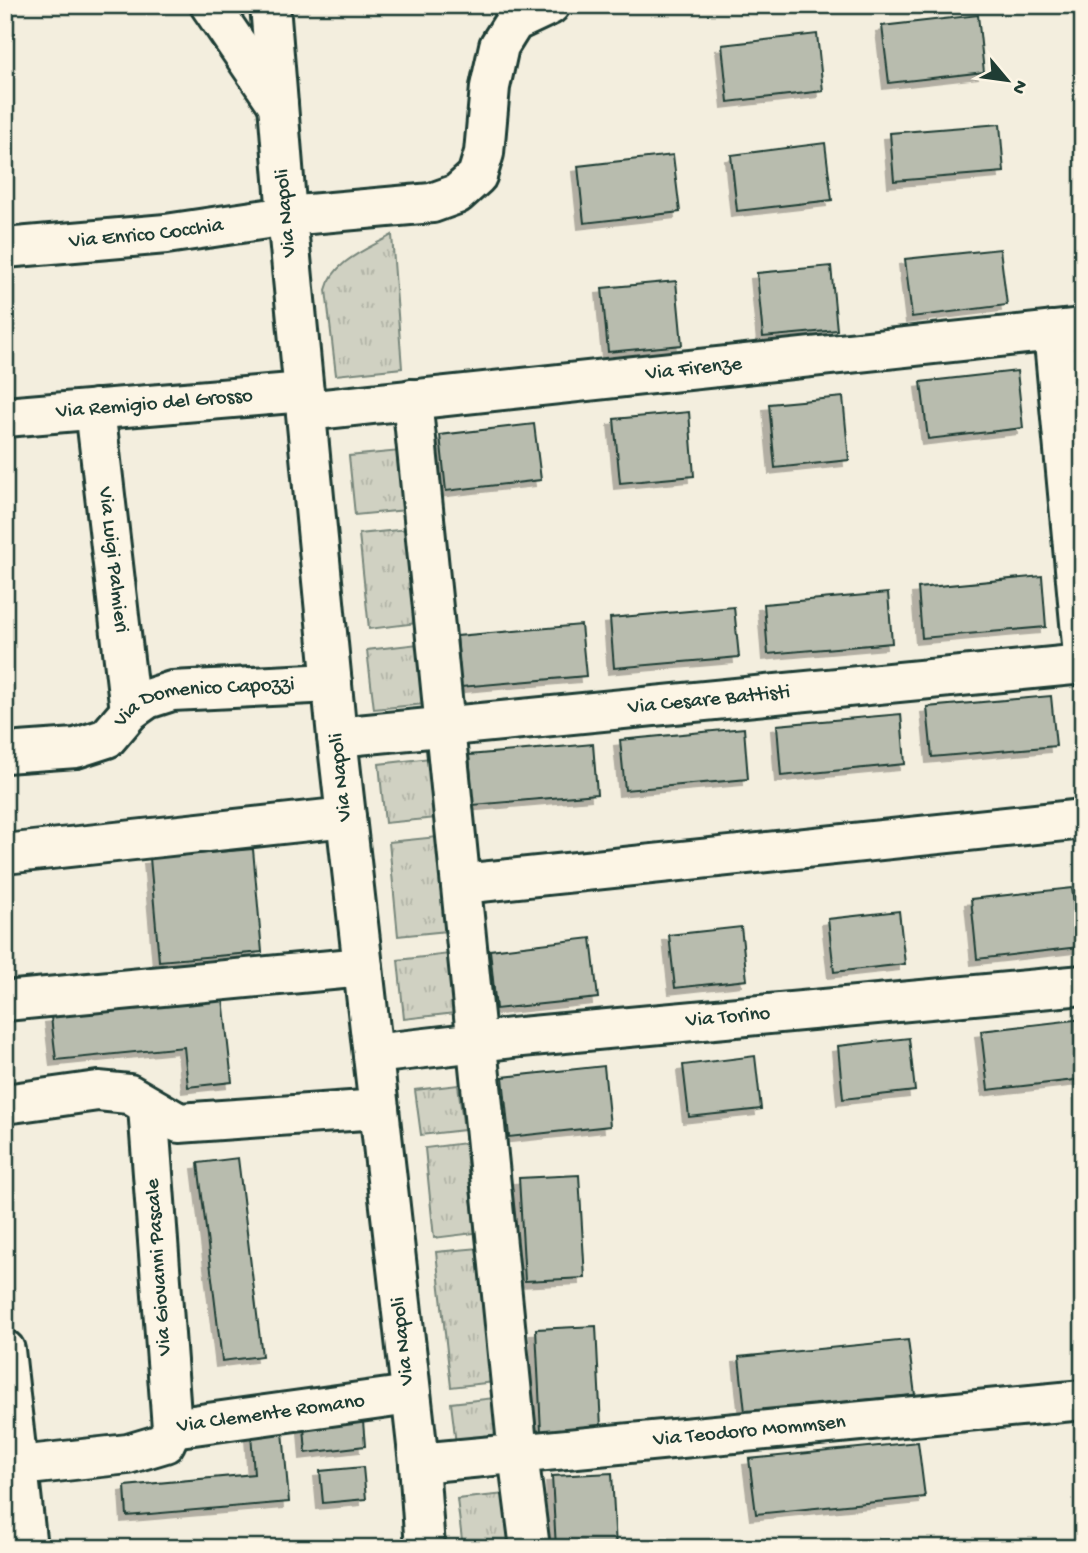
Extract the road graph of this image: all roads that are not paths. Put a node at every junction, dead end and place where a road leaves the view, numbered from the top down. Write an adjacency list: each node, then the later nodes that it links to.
1 (210, 5): 4 (street)
2 (270, 5): 4 (street, Via Napoli)
3 (550, 5): 5 (street, Via Enrico Cocchia)
4 (278, 105): 5 (street, Via Napoli)
5 (287, 216): 6 (street, Via Enrico Cocchia); 9 (street, Via Napoli)
6 (5, 248)
7 (1068, 329): 8 (street, Via Firenze); 12 (street)
8 (412, 399): 9 (street, Via Firenze); 16 (street)
9 (305, 401): 10 (street, Via Remigio del Grosso); 14 (street, Via Napoli)
10 (95, 409): 11 (street, Via Remigio del Grosso); 15 (street, Via Luigi Palmieri)
11 (5, 417)
12 (1083, 655)
13 (1083, 664): 16 (street, Via Cesare Battisti)
14 (332, 683): 15 (street, Via Domenico Capozzi); 17 (street, Via Napoli)
15 (130, 710): 18 (street, Via Domenico Capozzi)
16 (446, 726): 17 (street, Via Cesare Battisti); 22 (street)
17 (337, 737): 19 (street, Via Napoli)
18 (5, 753)
19 (346, 817): 21 (street); 23 (street, Via Napoli)
20 (1083, 819): 22 (street)
21 (5, 854)
22 (461, 884): 26 (street)
23 (363, 967): 25 (street); 27 (street, Via Napoli)
24 (1083, 985): 26 (street, Via Torino)
25 (5, 1001)
26 (477, 1042): 27 (street, Via Torino); 35 (street)
27 (373, 1054): 30 (street, Via Napoli)
28 (5, 1104): 29 (street)
29 (148, 1107): 30 (street); 34 (street, Via Giovanni Pascale)
30 (379, 1109): 32 (street, Via Napoli)
31 (7, 1382): 37 (street)
32 (410, 1395): 34 (street, Via Clemente Romano); 36 (street, Via Napoli)
33 (1083, 1399): 35 (street, Via Teodoro Mommsen)
34 (172, 1428): 37 (street, Via Clemente Romano)
35 (518, 1454): 36 (street, Via Teodoro Mommsen); 40 (street)
36 (419, 1463): 39 (street, Via Napoli)
37 (19, 1466): 38 (street)
38 (27, 1548)
39 (425, 1548)
40 (530, 1548)

